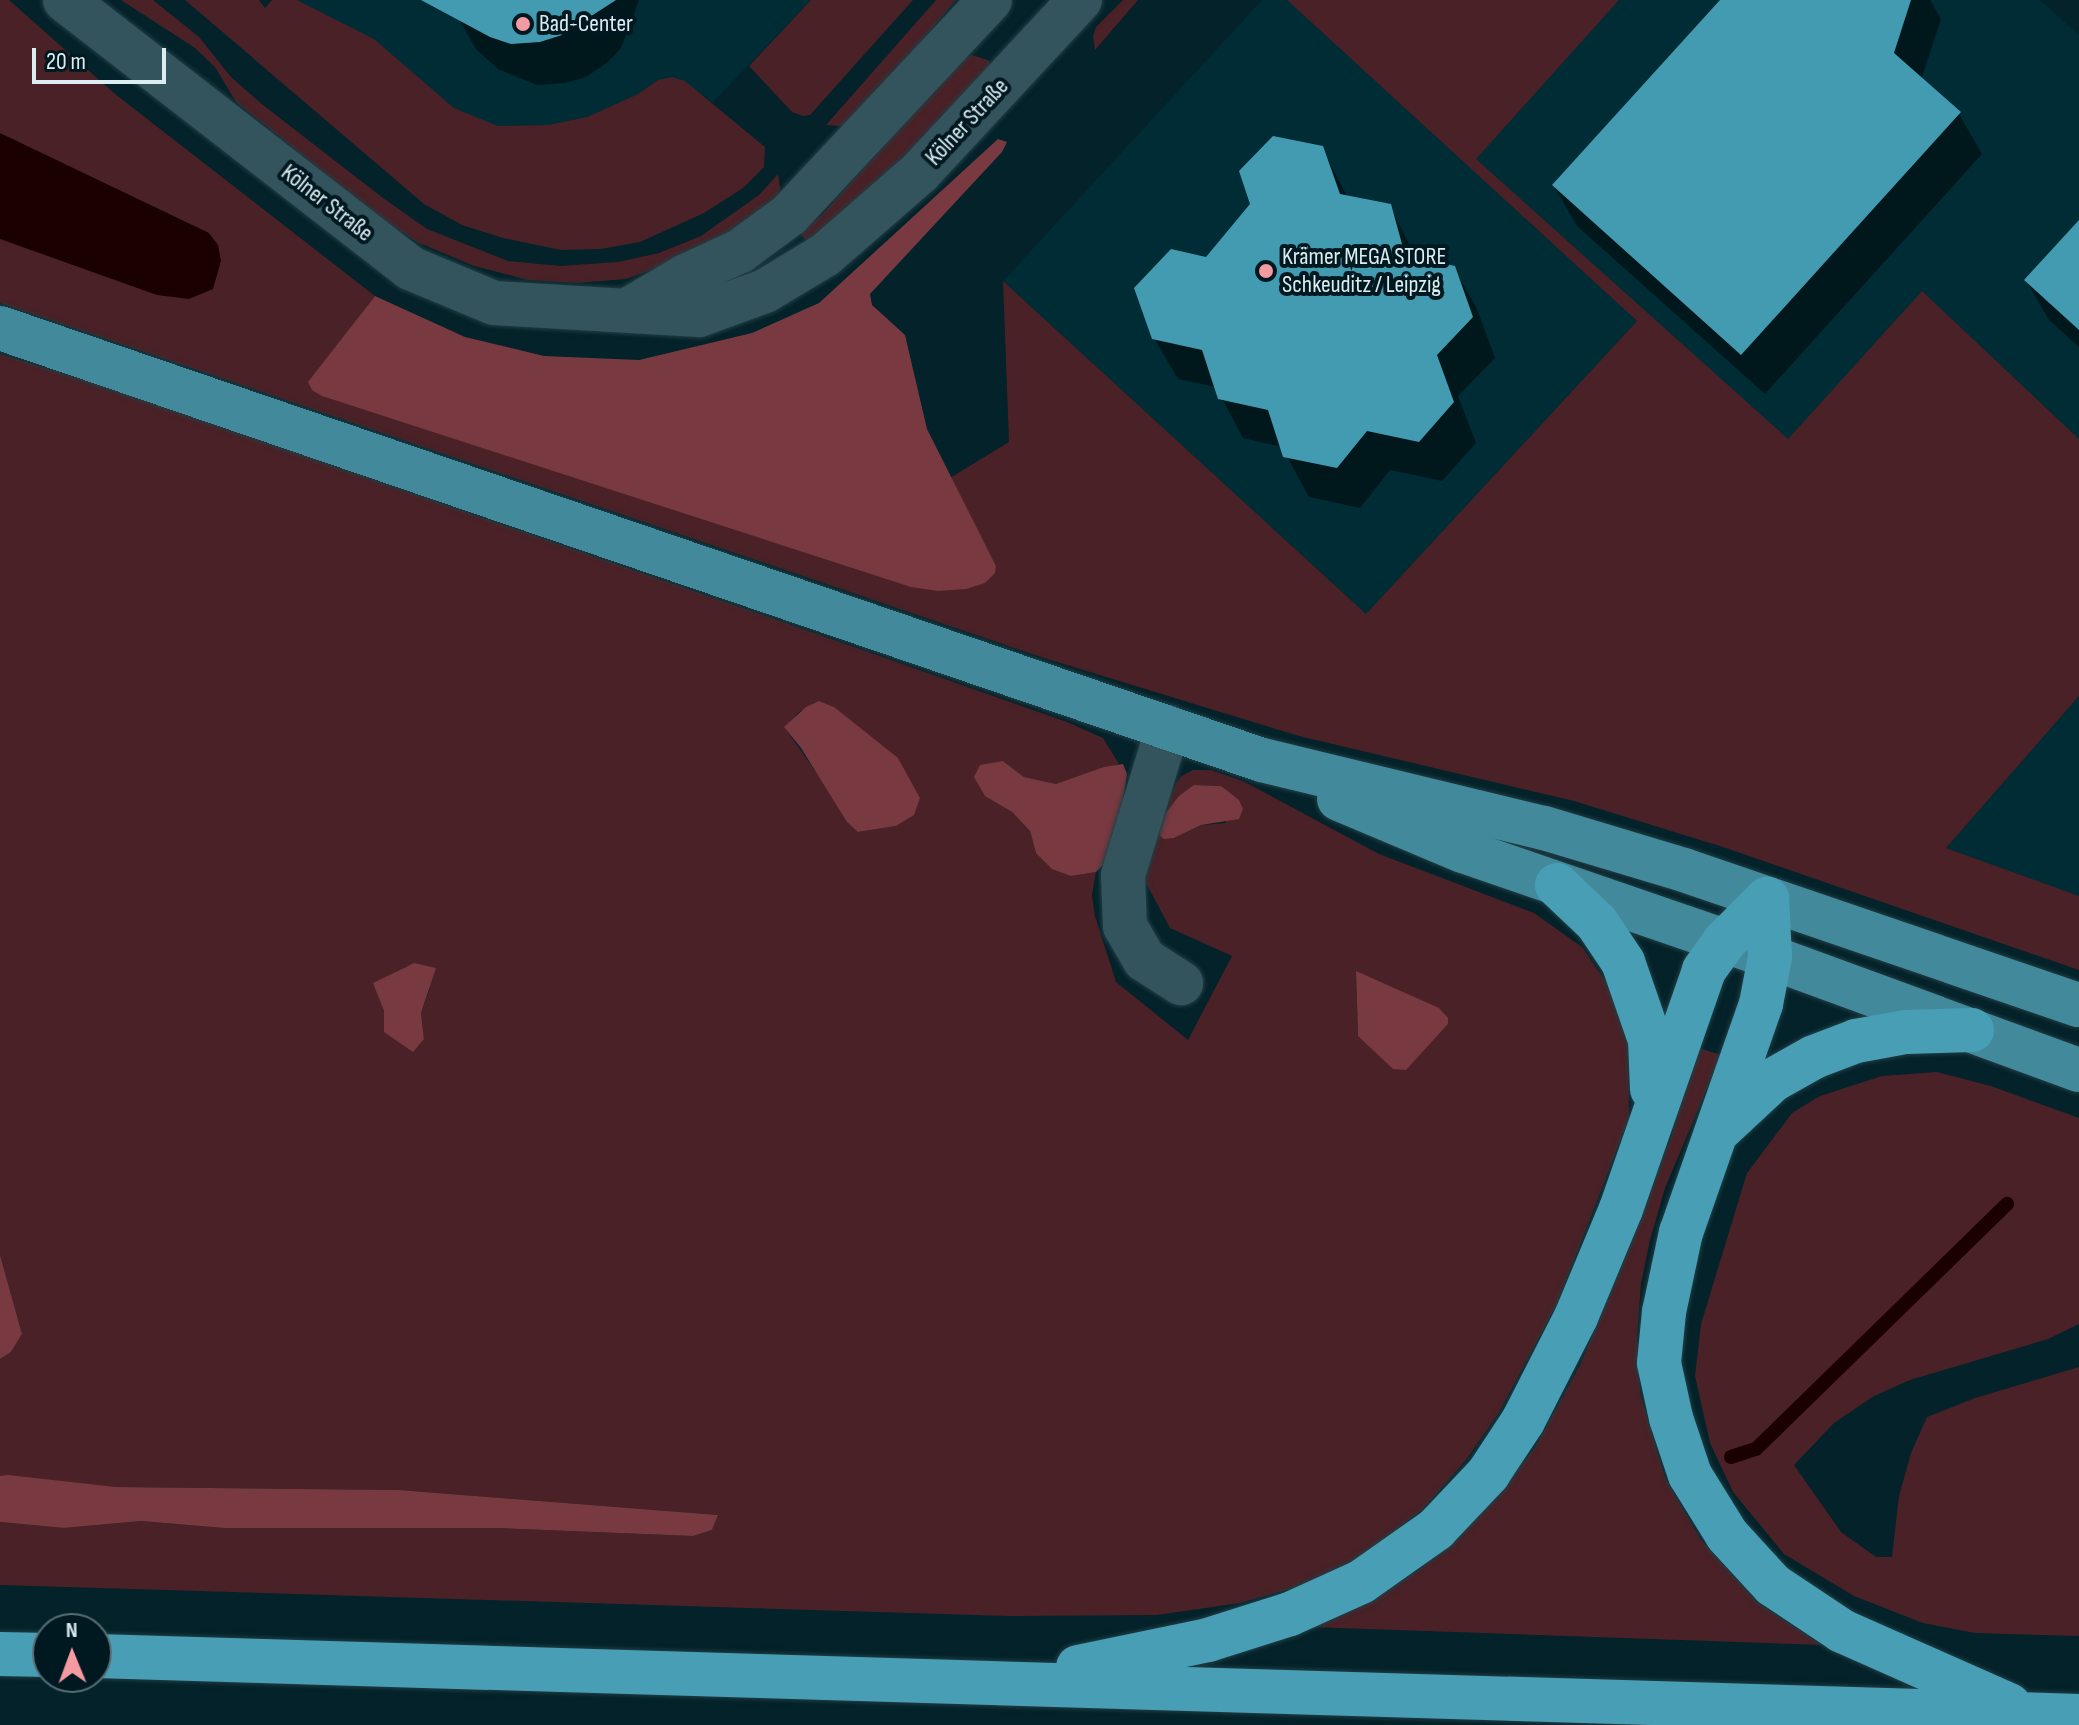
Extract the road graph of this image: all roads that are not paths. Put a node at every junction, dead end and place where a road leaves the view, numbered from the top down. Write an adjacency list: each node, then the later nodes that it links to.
1 (65, 0): 4 (street, Kölner Straße)
2 (990, 0): 4 (street)
3 (1080, 0): 4 (street, Kölner Straße)
4 (628, 310)
5 (0, 328): 6 (main road)
6 (1168, 727): 7 (main road); 12 (street)
7 (1262, 760): 8 (main road); 9 (main road)
8 (1557, 885): 10 (main road); 16 (highway)
9 (1767, 899): 10 (highway); 11 (highway); 13 (main road)
10 (1724, 942): 11 (main road); 16 (highway)
11 (1770, 957): 14 (main road); 17 (highway)
12 (1181, 983)
13 (2079, 1005)
14 (1972, 1030): 15 (main road); 17 (highway)
15 (2079, 1070)
16 (1653, 1114): 21 (highway)
17 (1717, 1132): 22 (highway)
18 (0, 1654): 19 (highway)
19 (32, 1655)
20 (112, 1656): 21 (highway)
21 (1005, 1682): 22 (highway)
22 (2029, 1714): 23 (highway)
23 (2079, 1716)

